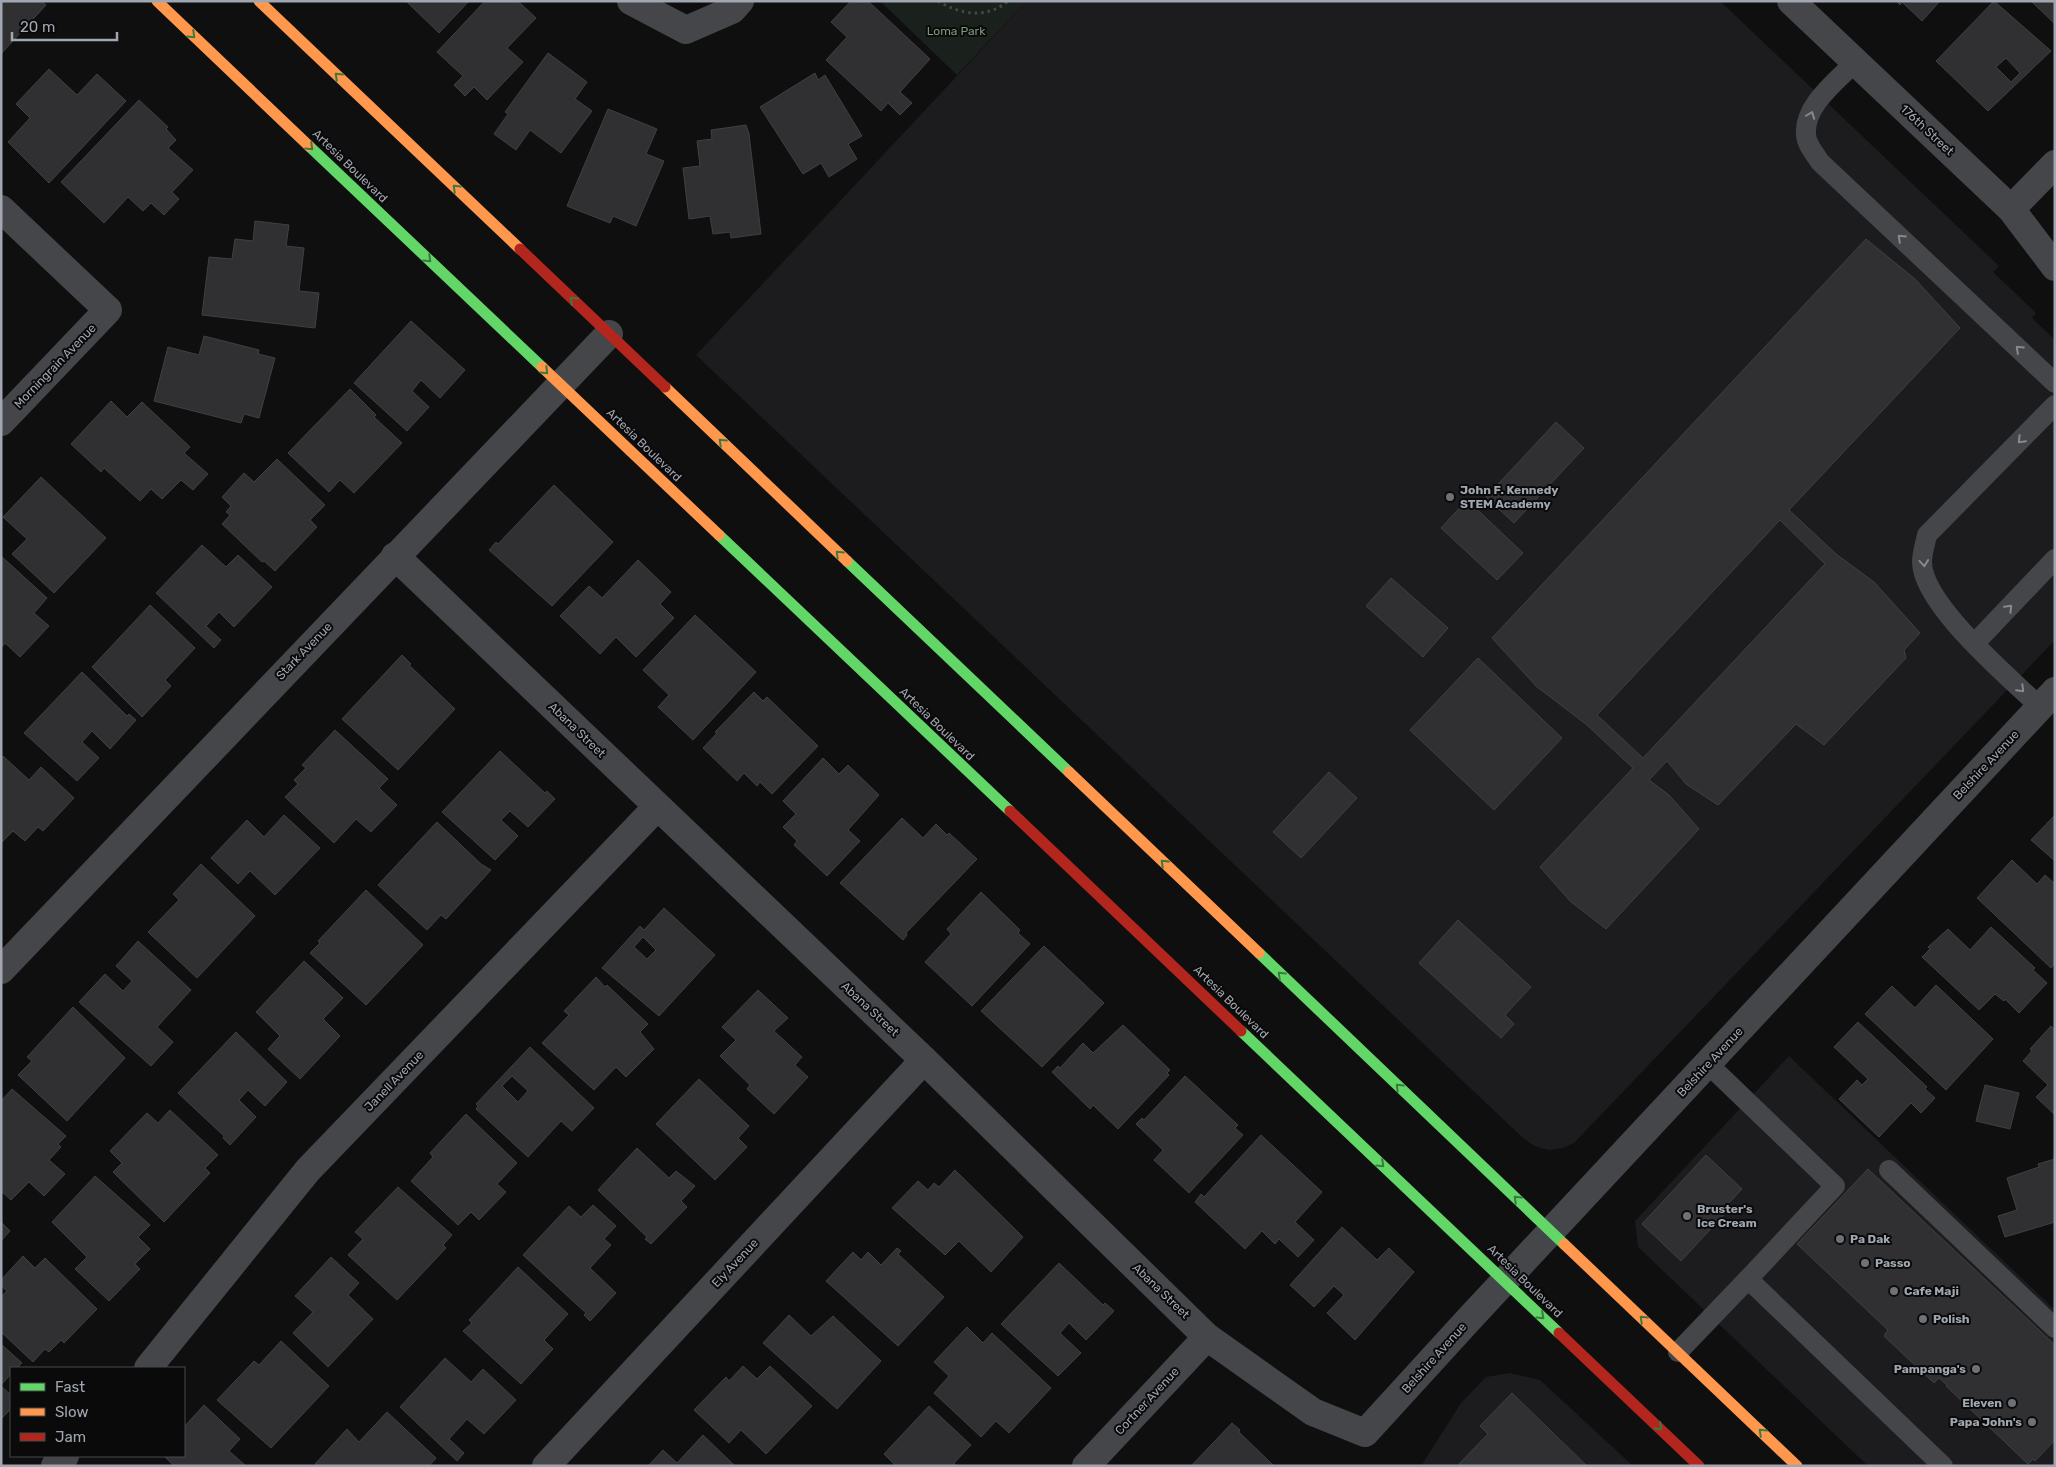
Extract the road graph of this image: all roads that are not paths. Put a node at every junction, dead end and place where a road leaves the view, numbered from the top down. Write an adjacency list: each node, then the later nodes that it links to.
1 (156, 1): 13 (main road, Artesia Boulevard, one-way to 13)
2 (259, 1): 11 (main road, one-way to 2)
3 (630, 1): 4 (street)
4 (740, 1)
5 (1791, 1): 6 (street, 176th Street)
6 (1855, 62): 9 (street, 176th Street); 12 (lane, one-way to 6)
7 (2055, 164): 9 (street)
8 (1, 208): 15 (street, Morningrain Avenue)
9 (2011, 210): 10 (street, 176th Street)
10 (2055, 266)
11 (609, 334): 13 (street, Stark Avenue); 25 (main road, one-way to 11)
12 (2055, 383)
13 (560, 384): 16 (street, Stark Avenue); 27 (main road, Artesia Boulevard, one-way to 27)
14 (2055, 405): 18 (lane, one-way to 18)
15 (1, 422)
16 (395, 556): 20 (street, Abana Street); 21 (street, Stark Avenue)
17 (2055, 560): 18 (lane, one-way to 17)
18 (1975, 643): 19 (lane, one-way to 19)
19 (2047, 699): 23 (street, Belshire Avenue)
20 (657, 807): 22 (street, Abana Street); 31 (street, Janell Avenue)
21 (1, 970)
22 (924, 1060): 29 (street, Abana Street); 35 (street, Ely Avenue)
23 (1708, 1064): 25 (street, Belshire Avenue); 26 (lane)
24 (1889, 1170): 28 (lane)
25 (1552, 1232): 27 (street, Belshire Avenue); 30 (main road, one-way to 25)
26 (1748, 1279): 30 (lane); 39 (lane)
27 (1505, 1282): 32 (street, Belshire Avenue); 37 (main road, Artesia Boulevard, one-way to 37)
28 (2055, 1328)
29 (1208, 1337): 32 (street, Abana Street); 36 (street, Cortner Avenue)
30 (1678, 1352): 38 (main road, one-way to 30)
31 (149, 1367)
32 (1365, 1433)
33 (64, 1457): 34 (street)
34 (55, 1466)
35 (546, 1466)
36 (1086, 1466)
37 (1699, 1466)
38 (1797, 1466)
39 (1943, 1466)

